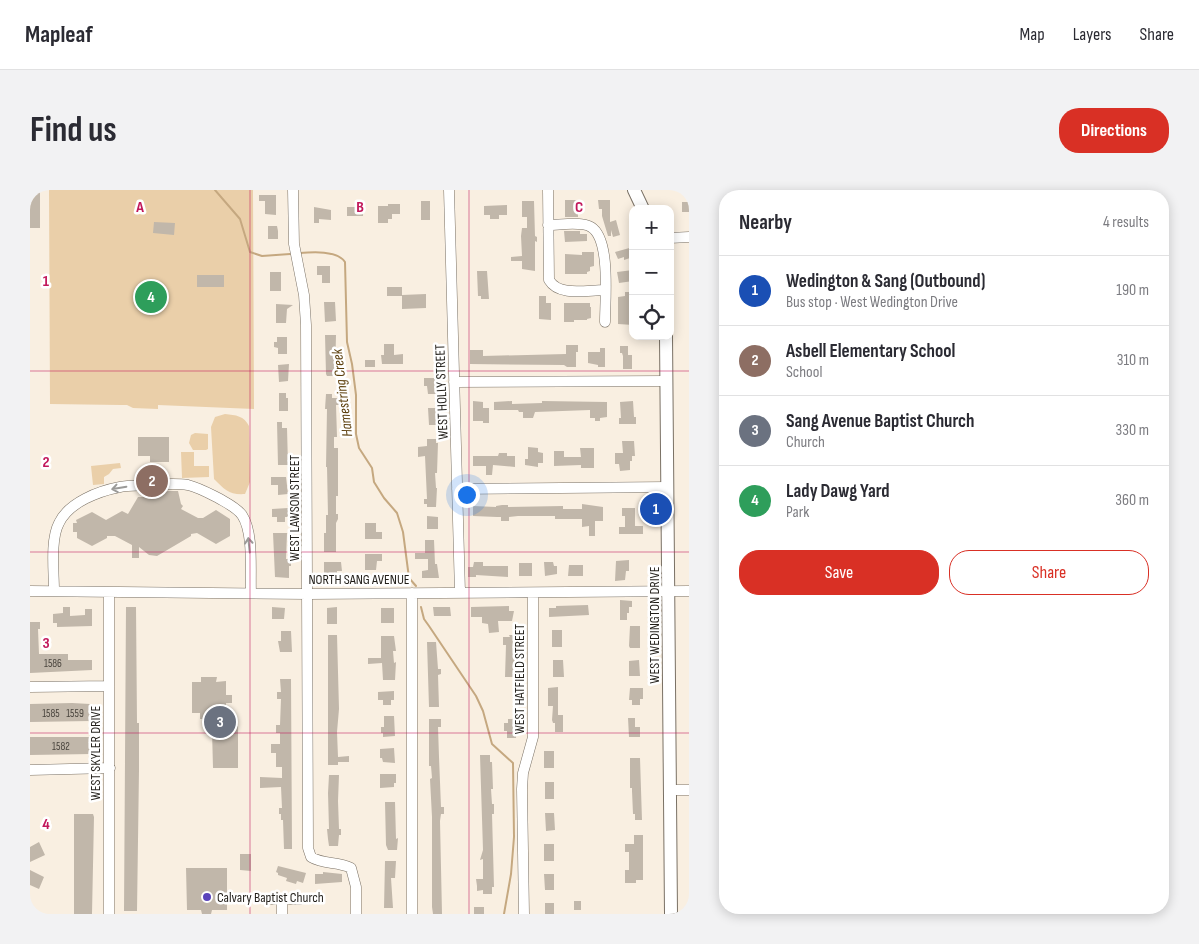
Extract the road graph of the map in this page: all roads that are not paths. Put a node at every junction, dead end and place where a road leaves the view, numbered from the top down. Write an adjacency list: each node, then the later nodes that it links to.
1 (294, 190): 25 (street, WEST LAWSON STREET)
2 (449, 190): 13 (street, WEST HOLLY STREET)
3 (548, 190): 6 (street)
4 (634, 190): 5 (main road)
5 (641, 205)
6 (548, 225): 9 (street); 9 (street)
7 (689, 237): 8 (street)
8 (674, 238)
9 (604, 290): 10 (street)
10 (605, 322)
11 (666, 340): 12 (main road, WEST WEDINGTON DRIVE)
12 (667, 381): 13 (street); 14 (main road, WEST WEDINGTON DRIVE)
13 (454, 382): 15 (street, WEST HOLLY STREET)
14 (668, 487): 15 (street); 19 (main road, WEST WEDINGTON DRIVE)
15 (457, 489): 23 (street, WEST HOLLY STREET)
16 (30, 591): 17 (street, NORTH SANG AVENUE)
17 (54, 591): 20 (street, NORTH SANG AVENUE); 21 (street, one-way to 17)
18 (689, 591): 19 (street, NORTH SANG AVENUE)
19 (669, 592): 24 (street, NORTH SANG AVENUE); 30 (main road, WEST WEDINGTON DRIVE)
20 (109, 593): 21 (street, NORTH SANG AVENUE); 26 (street, WEST SKYLER DRIVE)
21 (251, 593): 25 (street, NORTH SANG AVENUE)
22 (412, 593): 23 (street, NORTH SANG AVENUE); 25 (street, NORTH SANG AVENUE); 38 (street)
23 (460, 593): 24 (street, NORTH SANG AVENUE)
24 (533, 593): 39 (street, WEST HATFIELD STREET)
25 (308, 594): 37 (street, WEST LAWSON STREET)
26 (109, 686): 27 (street); 28 (street, WEST SKYLER DRIVE)
27 (30, 687)
28 (110, 768): 29 (street); 35 (street, WEST SKYLER DRIVE)
29 (30, 770)
30 (670, 790): 31 (street); 40 (main road, WEST WEDINGTON DRIVE)
31 (689, 790)
32 (270, 899): 33 (street)
33 (282, 899): 34 (street); 36 (street)
34 (300, 899)
35 (109, 914)
36 (282, 914)
37 (356, 914)
38 (412, 914)
39 (524, 914)
40 (672, 914)

